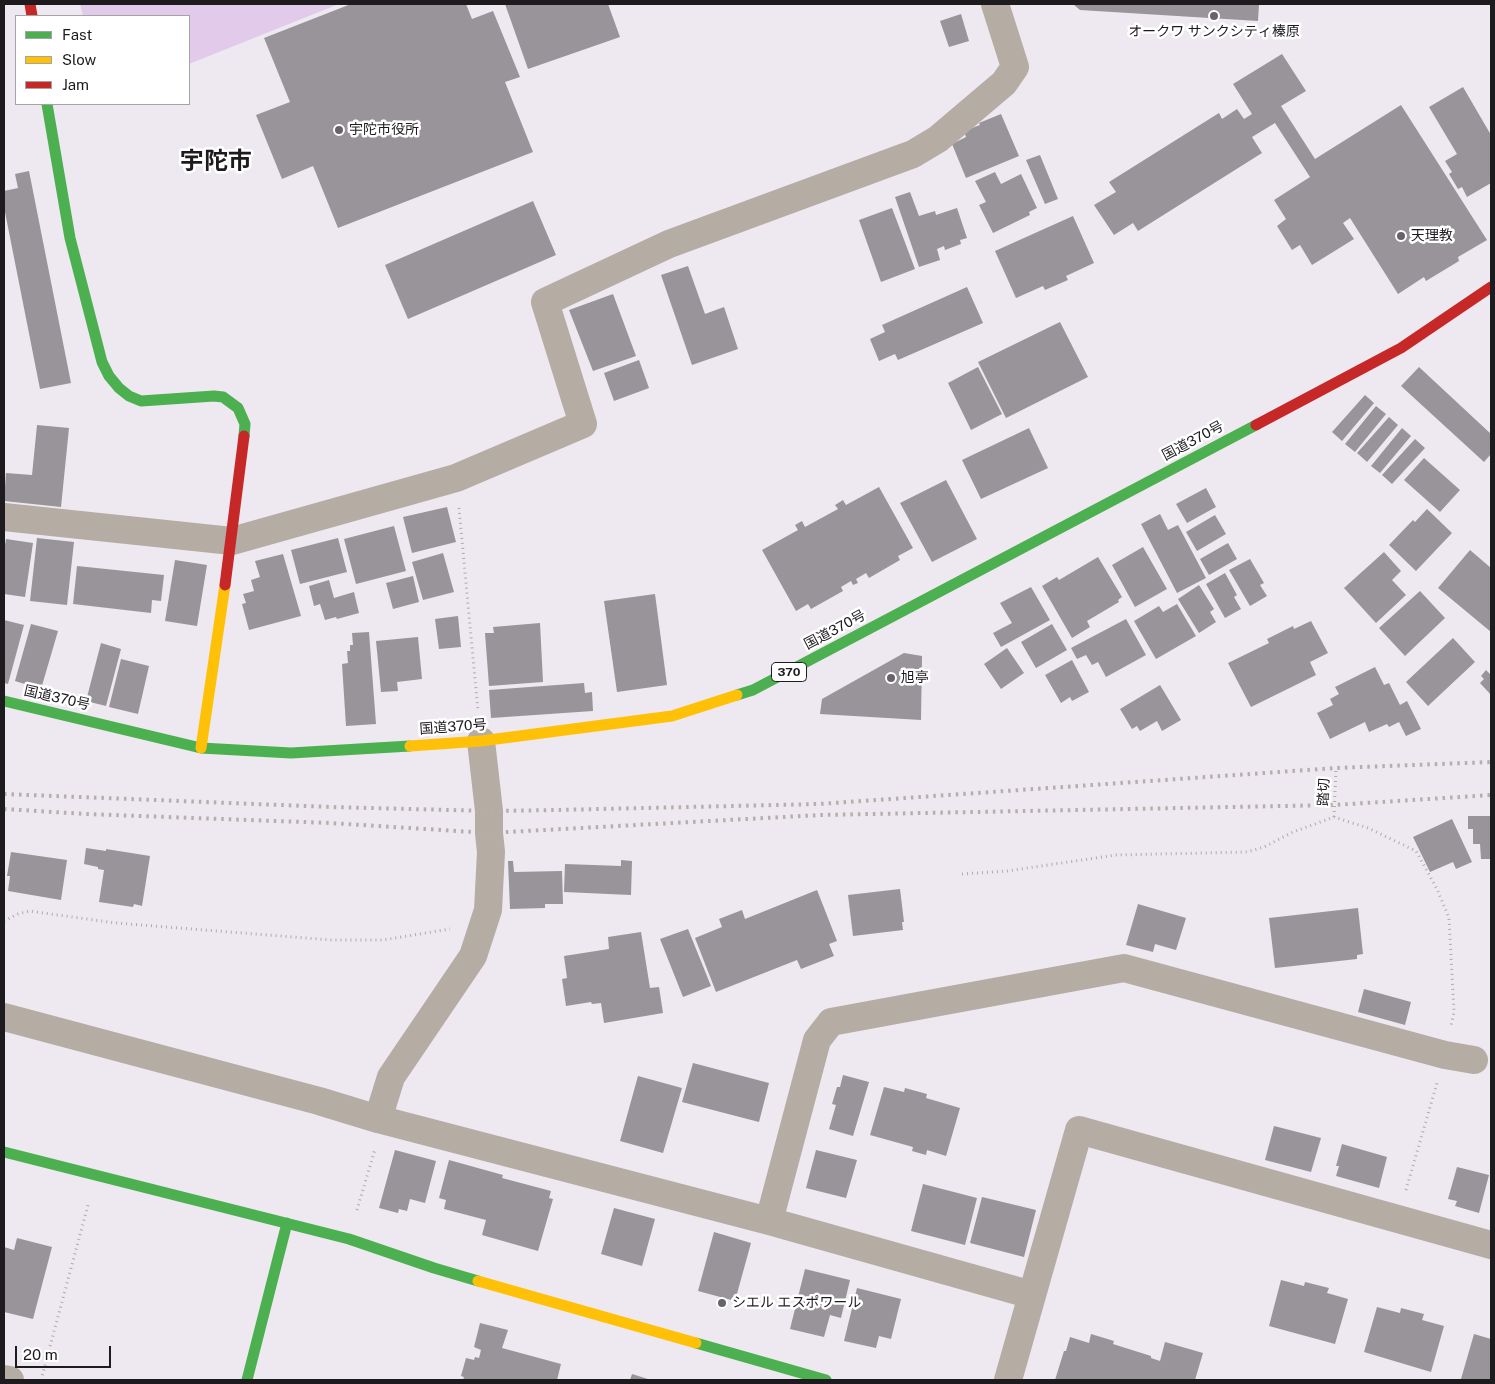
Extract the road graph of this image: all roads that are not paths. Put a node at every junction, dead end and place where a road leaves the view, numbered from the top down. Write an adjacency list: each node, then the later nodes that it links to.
1 (995, 4): 5 (street)
2 (47, 105): 5 (main road)
3 (1491, 287): 7 (main road, 国道370号 / 370)
4 (4, 517): 5 (street)
5 (232, 542): 8 (main road)
6 (4, 701): 8 (main road, 国道370号 / 370)
7 (481, 741): 8 (main road, 国道370号 / 370); 11 (street)
8 (201, 748)
9 (4, 1018): 11 (street)
10 (1474, 1060): 13 (street)
11 (378, 1119): 13 (street)
12 (4, 1152): 14 (main road)
13 (769, 1221): 16 (street)
14 (287, 1222): 19 (main road); 20 (main road)
15 (1491, 1245): 16 (street)
16 (1032, 1295): 21 (street)
17 (4, 1378): 18 (street)
18 (10, 1380)
19 (247, 1380)
20 (826, 1380)
21 (1008, 1380)

